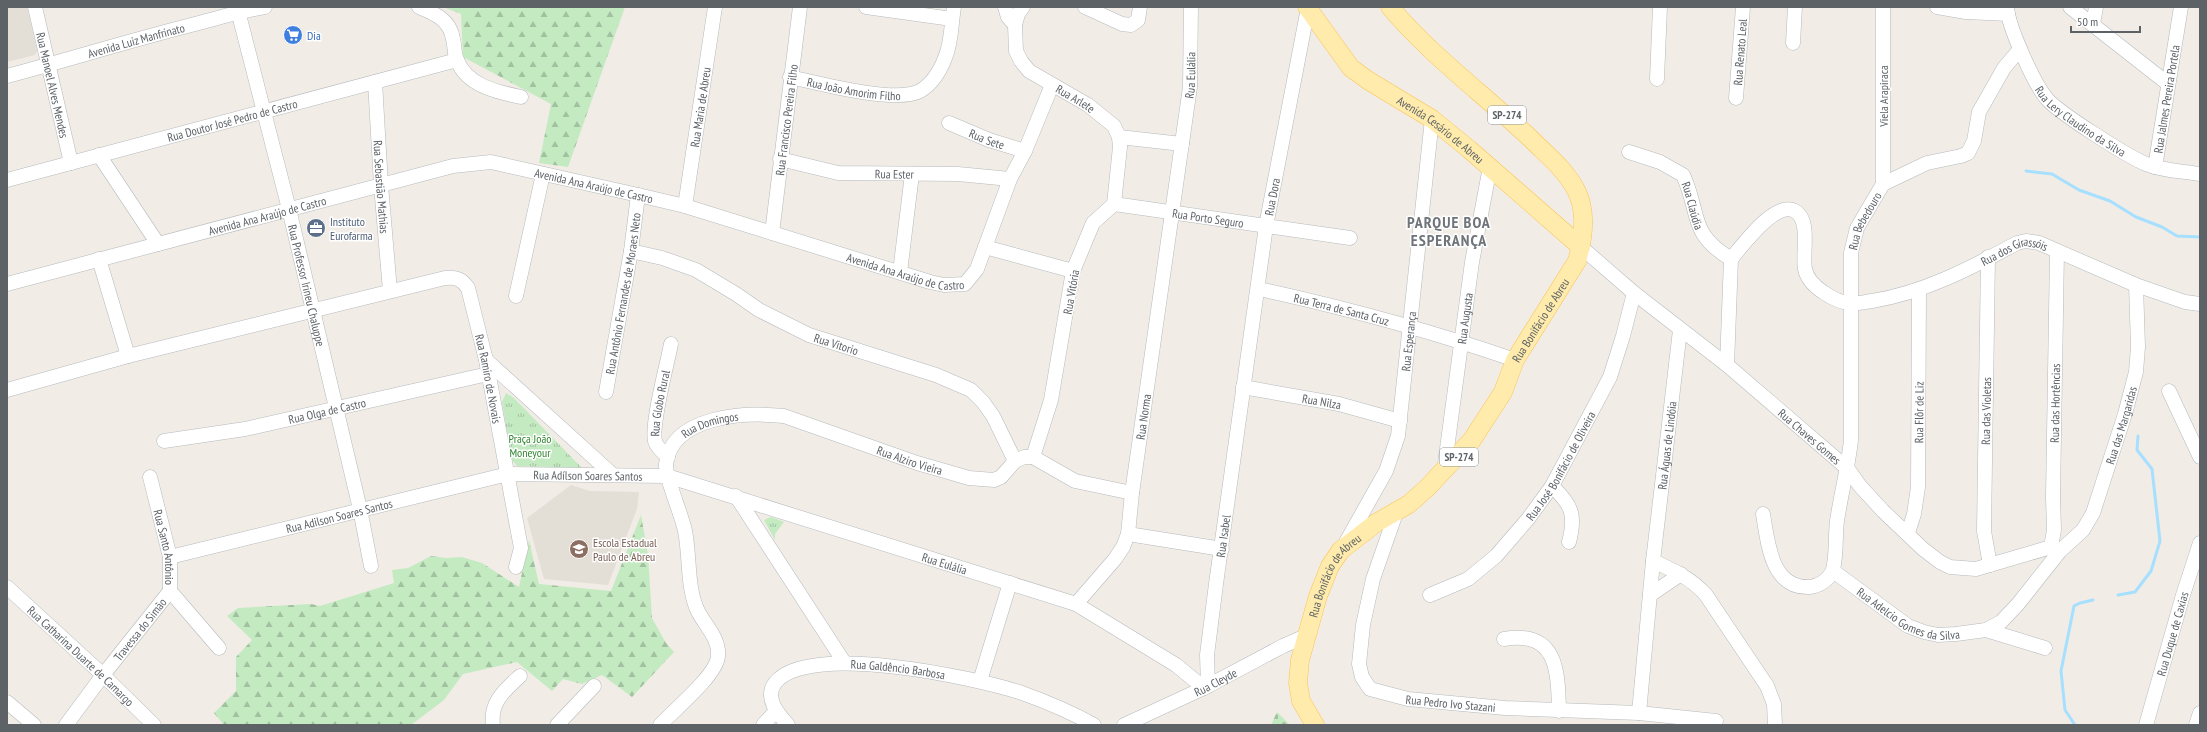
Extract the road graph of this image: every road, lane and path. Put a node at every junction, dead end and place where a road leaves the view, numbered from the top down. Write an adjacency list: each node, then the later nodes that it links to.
1 (36, 7): 30 (street, Rua Manoel Alves Mendes)
2 (265, 7): 22 (street, Avenida Luiz Manfrinato)
3 (420, 7): 29 (street)
4 (715, 7): 60 (street, Rua Maria de Abreu)
5 (800, 7): 32 (street, Rua Francisco Pereira Filho)
6 (866, 7): 24 (street)
7 (1005, 7): 26 (street)
8 (1023, 7): 26 (street, Rua Arlete)
9 (1085, 7): 10 (street)
10 (1140, 7)
11 (1191, 7): 43 (street, Rua Eulália)
12 (1307, 7): 40 (main road, Avenida Cesário de Abreu); 63 (street, Rua Dora)
13 (1390, 7): 68 (main road, Rua Bonifácio de Abreu / SP-274)
14 (1660, 7): 33 (street)
15 (1743, 7): 38 (street, Rua Renato Leal)
16 (1795, 7): 27 (street)
17 (1883, 7): 56 (street, Viela Arapiraca)
18 (1937, 7): 23 (street)
19 (2070, 7): 25 (street)
20 (2096, 7): 25 (street)
21 (2181, 7): 35 (street, Rua Jalmes Pereira Portela)
22 (237, 9): 30 (street, Avenida Luiz Manfrinato); 39 (street, Rua Professor Irineu Chaluppe)
23 (2007, 10): 28 (street, Rua Lery Claudino da Silva)
24 (953, 13): 32 (street, Rua João Amorim Filho)
25 (2092, 24): 35 (street)
26 (1015, 25): 36 (street, Rua Arlete)
27 (1794, 43)
28 (2020, 49): 50 (street, Rua Lery Claudino da Silva); 56 (street, Rua Bebedouro)
29 (457, 60): 34 (street, Rua Doutor José Pedro de Castro); 37 (street)
30 (50, 65): 31 (street, Avenida Luiz Manfrinato); 48 (street, Rua Manoel Alves Mendes)
31 (7, 76)
32 (790, 77): 47 (street, Rua Francisco Pereira Filho)
33 (1657, 79)
34 (375, 82): 39 (street, Rua Doutor José Pedro de Castro); 57 (street, Rua Sebastião Mathias)
35 (2167, 83): 50 (street, Rua Jalmes Pereira Portela)
36 (1052, 85): 42 (street, Rua Arlete); 44 (street, Avenida Ana Araújo de Castro)
37 (521, 97)
38 (1736, 98)
39 (265, 112): 46 (street, Rua Doutor José Pedro de Castro); 61 (street, Rua Professor Irineu Chaluppe)
40 (1432, 119): 49 (main road, Avenida Cesário de Abreu); 86 (street, Rua Esperança)
41 (949, 124): 44 (street, Rua Sete)
42 (1119, 137): 43 (street); 59 (street)
43 (1182, 144): 62 (street, Rua Eulália)
44 (1025, 151): 54 (street, Avenida Ana Araújo de Castro)
45 (1628, 152): 72 (street, Rua Claúdia)
46 (100, 155): 48 (street, Rua Doutor José Pedro de Castro); 66 (street)
47 (780, 159): 52 (street, Rua Ester); 64 (street, Rua Francisco Pereira Filho)
48 (71, 164): 55 (street, Rua Doutor José Pedro de Castro)
49 (1490, 167): 68 (main road, Avenida Cesário de Abreu); 88 (street, Rua Augusta)
50 (2155, 167): 53 (street, Rua Lery Claudino da Silva)
51 (543, 174): 57 (street, Avenida Ana Araújo de Castro); 58 (street, Avenida Ana Araújo de Castro); 82 (street)
52 (912, 174): 54 (street, Rua Ester); 75 (street)
53 (2200, 174)
54 (1010, 179): 67 (street, Avenida Ana Araújo de Castro)
55 (7, 180)
56 (1883, 184): 83 (street, Rua Bebedouro)
57 (381, 185): 61 (street, Avenida Ana Araújo de Castro); 80 (street, Rua Sebastião Mathias)
58 (638, 195): 60 (street, Avenida Ana Araújo de Castro); 69 (street, Rua Antônio Fernandes de Moraes Neto)
59 (1114, 204): 62 (street, Rua Porto Seguro); 74 (street, Rua Vitória)
60 (685, 206): 64 (street, Avenida Ana Araújo de Castro)
61 (289, 209): 66 (street, Avenida Ana Araújo de Castro); 85 (street, Rua Professor Irineu Chaluppe)
62 (1172, 214): 63 (street, Rua Porto Seguro); 114 (street, Rua Norma)
63 (1266, 226): 65 (street, Rua Porto Seguro); 78 (street, Rua Dora)
64 (772, 233): 75 (street, Avenida Ana Araújo de Castro)
65 (1350, 238)
66 (158, 244): 73 (street, Avenida Ana Araújo de Castro)
67 (985, 247): 74 (street); 75 (street, Avenida Ana Araújo de Castro)
68 (1581, 247): 81 (street, Rua Chaves Gomes); 92 (main road, Rua Bonifácio de Abreu / SP-274)
69 (631, 251): 98 (street, Rua Antônio Fernandes de Moraes Neto); 106 (street, Rua Vitorio)
70 (2057, 251): 71 (street, Rua dos Girassóis); 77 (street, Rua dos Girassóis); 124 (street, Rua das Hortências)
71 (1988, 257): 79 (street, Rua dos Girassóis); 128 (street, Rua das Violetas)
72 (1731, 259): 83 (street); 93 (street)
73 (99, 260): 76 (street, Avenida Ana Araújo de Castro); 90 (street)
74 (1074, 271): 104 (street, Rua Vitória)
75 (900, 272)
76 (7, 284)
77 (2136, 284): 84 (street, Rua dos Girassóis); 124 (street, Rua das Margaridas)
78 (1259, 288): 86 (street, Rua Terra de Santa Cruz); 95 (street, Rua Dora)
79 (1919, 290): 83 (street, Rua dos Girassóis); 119 (street, Rua Flôr de Liz)
80 (390, 291): 85 (street); 91 (street, Rua Ramiro de Novais)
81 (1634, 293): 87 (street, Rua Chaves Gomes); 113 (street, Rua José Bonifácio de Oliveira)
82 (516, 296)
83 (1850, 303): 107 (street, Rua Bebedouro)
84 (2200, 304)
85 (313, 310): 90 (street); 99 (street, Rua Professor Irineu Chaluppe)
86 (1408, 326): 88 (street, Rua Terra de Santa Cruz); 101 (street, Rua Esperança)
87 (1680, 330): 93 (street, Rua Chaves Gomes); 127 (street, Rua Águas de Lindóia)
88 (1462, 342): 92 (street, Rua Terra de Santa Cruz); 108 (street, Rua Augusta)
89 (671, 344): 103 (street, Rua Globo Rural)
90 (128, 356): 96 (street)
91 (486, 360): 94 (street, Rua Ramiro de Novais); 110 (street)
92 (1515, 360): 108 (main road, Rua Bonifácio de Abreu / SP-274)
93 (1727, 365): 107 (street, Rua Chaves Gomes)
94 (488, 374): 99 (street, Rua Olga de Castro); 109 (street, Rua Ramiro de Novais)
95 (1243, 387): 101 (street, Rua Nilza); 123 (street, Rua Isabel)
96 (7, 390)
97 (2170, 391): 105 (street)
98 (606, 392)
99 (336, 409): 102 (street, Rua Olga de Castro); 116 (street, Rua Professor Irineu Chaluppe)
100 (784, 416): 103 (street, Rua Domingos); 106 (street, Rua Alziro Vieira)
101 (1400, 421): 125 (street, Rua Esperança)
102 (164, 441)
103 (668, 457): 111 (street, Rua Domingos)
104 (1033, 457): 106 (street); 114 (street)
105 (2200, 457)
106 (1015, 461)
107 (1848, 469): 119 (street, Rua Chaves Gomes); 131 (street)
108 (1444, 471): 117 (main road, Rua Bonifácio de Abreu / SP-274)
109 (508, 474): 110 (street, Rua Adílson Soares Santos); 116 (street, Rua Adilson Soares Santos); 130 (street, Rua Ramiro de Novais)
110 (613, 474): 111 (street, Rua Adílson Soares Santos)
111 (667, 476): 115 (street, Rua Eulália); 161 (street)
112 (150, 477): 126 (street, Rua Santo Antônio)
113 (1552, 486): 121 (street); 136 (street, Rua José Bonifácio de Oliveira)
114 (1132, 493): 120 (street, Rua Norma)
115 (736, 496): 133 (street, Rua Eulália); 144 (street, Rua Galdêncio Barbosa)
116 (360, 509): 126 (street, Rua Adilson Soares Santos); 129 (street, Rua Professor Irineu Chaluppe)
117 (1396, 513): 125 (main road, Rua Bonifácio de Abreu / SP-274); 151 (street, Rua Pedro Ivo Stazani)
118 (1764, 514): 131 (street)
119 (1908, 533): 128 (street, Rua Chaves Gomes)
120 (1128, 534): 123 (street); 138 (street, Rua Norma)
121 (1569, 542)
122 (2200, 543): 168 (street, Rua Duque de Caxias)
123 (1222, 549): 149 (street, Rua Isabel)
124 (2056, 549): 128 (street, Rua Chaves Gomes); 139 (street, Rua Adelcio Gomes da Silva)
125 (1342, 550): 140 (main road, Rua Bonifácio de Abreu / SP-274)
126 (170, 557): 135 (street, Rua Santo Antônio)
127 (1653, 561): 132 (street); 137 (street, Rua Águas de Lindóia)
128 (1990, 565)
129 (371, 566)
130 (516, 566)
131 (1833, 571): 139 (street, Rua Adelcio Gomes da Silva)
132 (1680, 574): 137 (street); 167 (street)
133 (1010, 583): 138 (street, Rua Eulália); 147 (street)
134 (7, 587): 145 (street, Rua Catharina Duarte de Camargo)
135 (170, 591): 142 (street, Rua Santo Antônio); 145 (street, Travessa do Simão)
136 (1430, 595)
137 (1650, 595): 153 (street, Rua Águas de Lindóia)
138 (1076, 604): 149 (street, Rua Eulália)
139 (1986, 630): 143 (street)
140 (1306, 636): 149 (street, Rua Cleyde); 166 (main road, SP-274)
141 (1504, 639): 151 (street)
142 (219, 648)
143 (2045, 648)
144 (844, 662): 147 (street, Rua Galdêncio Barbosa); 152 (street)
145 (103, 675): 157 (street, Travessa do Simão); 158 (street, Rua Catharina Duarte de Camargo)
146 (520, 676): 159 (street)
147 (980, 681): 164 (street, Rua Galdêncio Barbosa)
148 (594, 686): 160 (street)
149 (1206, 687): 165 (street, Rua Cleyde)
150 (7, 702): 156 (street)
151 (1559, 711): 153 (street, Rua Pedro Ivo Stazani)
152 (775, 712): 162 (street); 163 (street)
153 (1639, 713): 155 (street, Rua Pedro Ivo Stazani)
154 (2200, 713): 169 (street)
155 (1716, 722)
156 (34, 725)
157 (66, 725)
158 (154, 725)
159 (493, 725)
160 (557, 725)
161 (660, 725)
162 (763, 725)
163 (788, 725)
164 (1094, 725)
165 (1124, 725)
166 (1315, 725)
167 (1775, 725)
168 (2146, 725)
169 (2196, 725)

